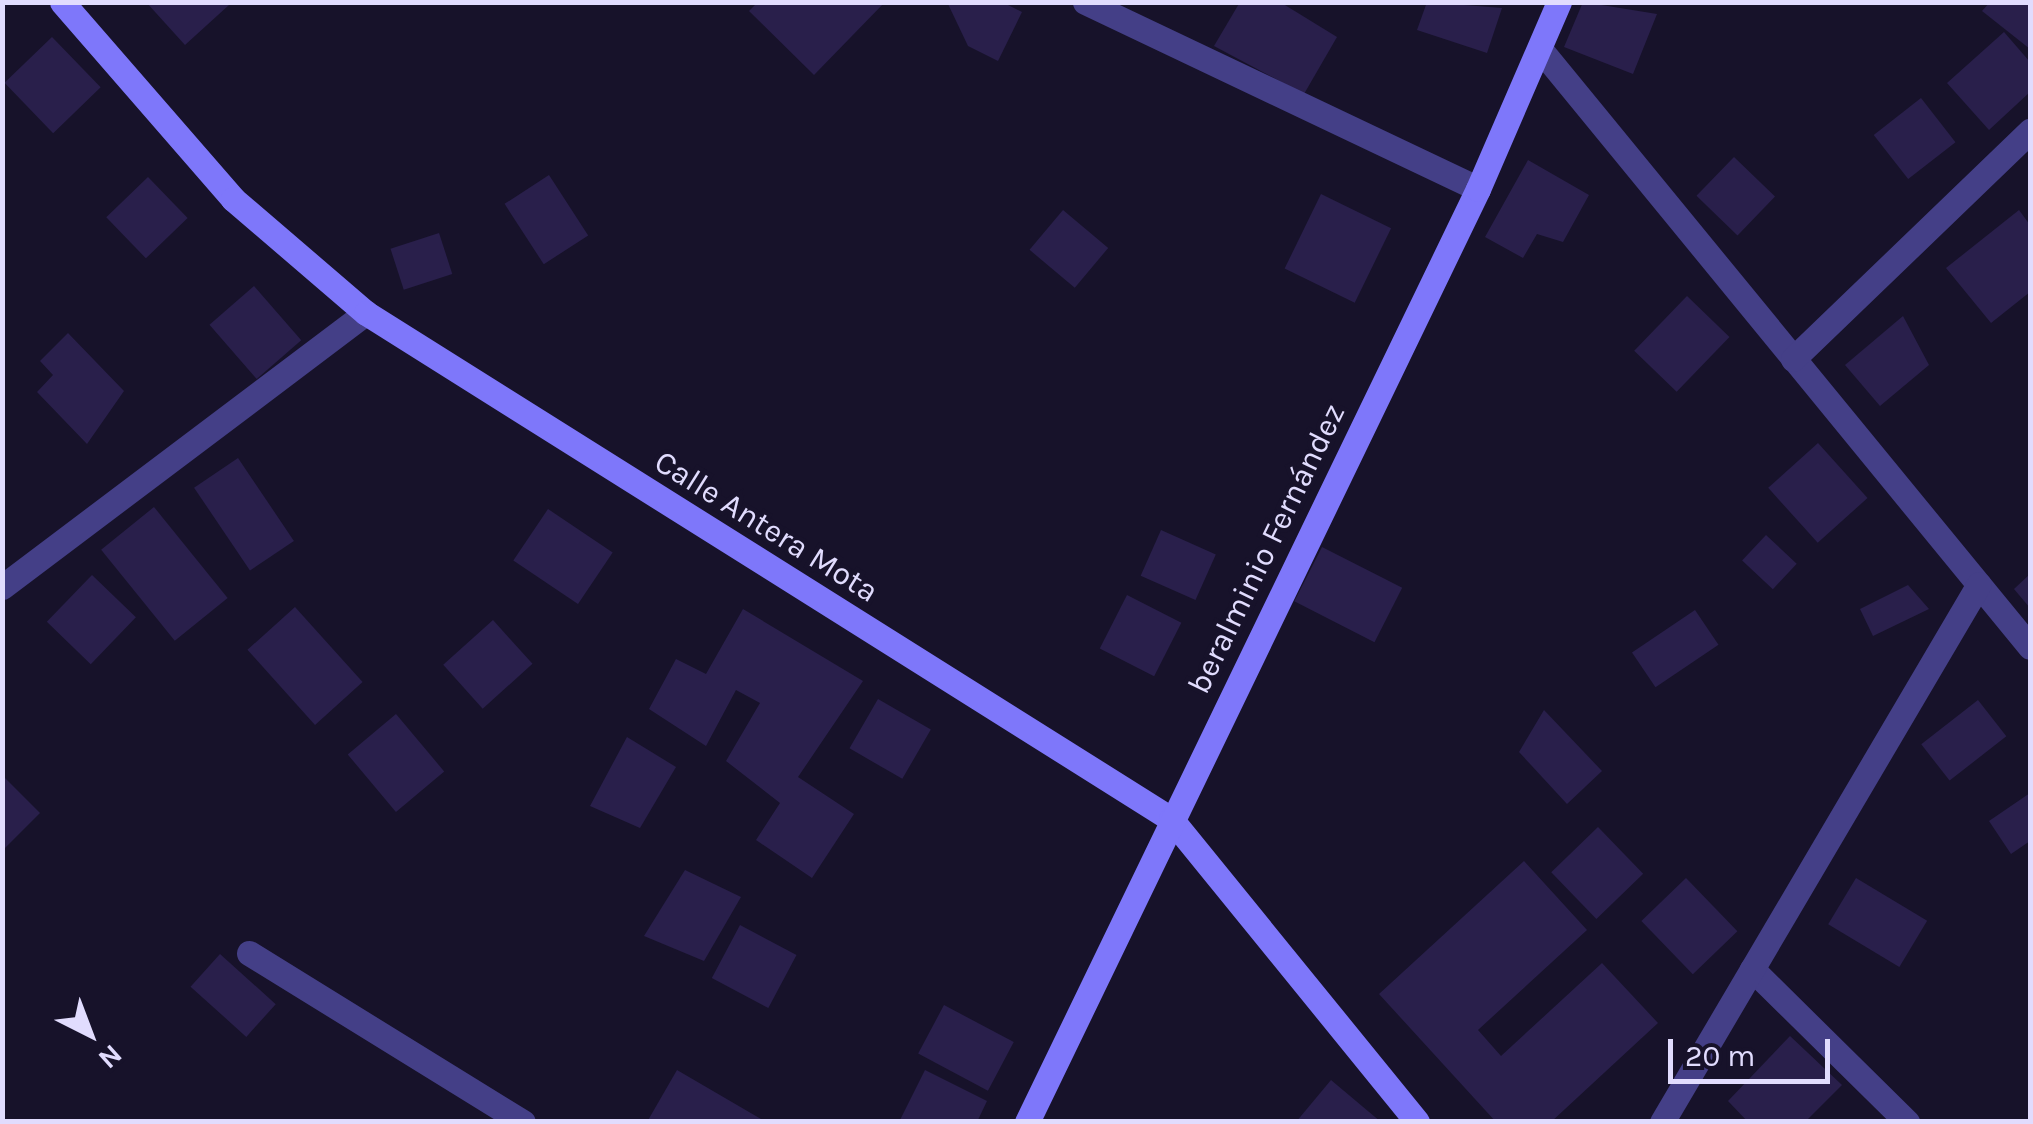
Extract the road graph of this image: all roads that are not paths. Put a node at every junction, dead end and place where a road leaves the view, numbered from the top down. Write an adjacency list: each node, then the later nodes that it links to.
1 (62, 2): 7 (main road, Calle Antera Mota)
2 (1085, 2): 6 (street)
3 (1559, 2): 4 (main road, beralminio Fernández)
4 (1540, 48): 6 (main road, beralminio Fernández); 8 (street)
5 (2030, 131): 8 (street)
6 (1478, 189): 12 (main road, beralminio Fernández)
7 (366, 313): 10 (street); 12 (main road, Calle Antera Mota)
8 (1793, 360): 9 (street)
9 (1980, 584): 11 (street); 14 (street)
10 (2, 587)
11 (2030, 647)
12 (1171, 818): 16 (main road, beralminio Fernández); 17 (main road, Calle Antera Mota)
13 (249, 953): 15 (street)
14 (1752, 969): 18 (street); 19 (street)
15 (523, 1122)
16 (1028, 1122)
17 (1417, 1122)
18 (1662, 1122)
19 (1908, 1122)

